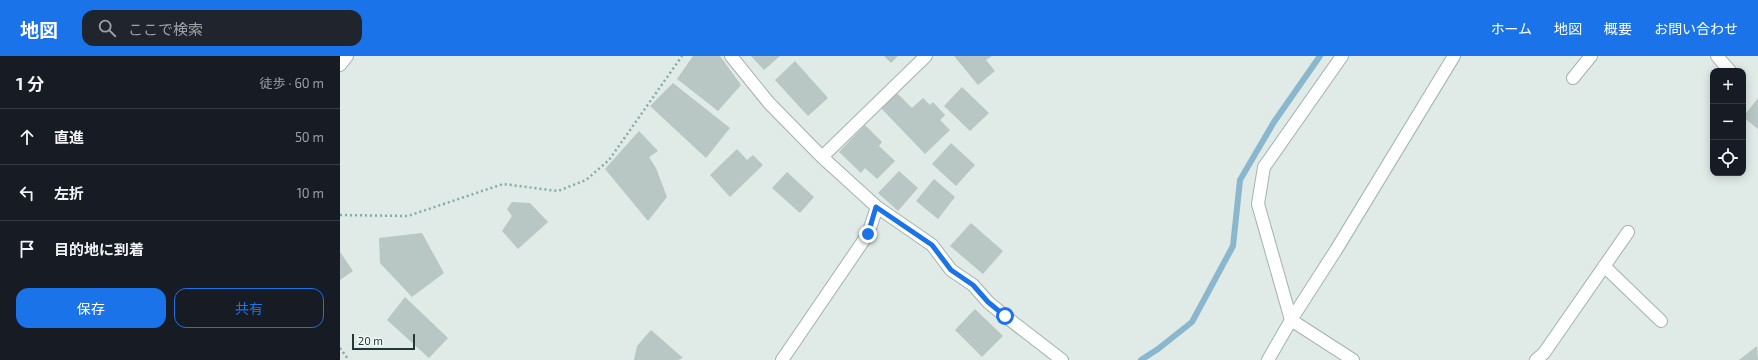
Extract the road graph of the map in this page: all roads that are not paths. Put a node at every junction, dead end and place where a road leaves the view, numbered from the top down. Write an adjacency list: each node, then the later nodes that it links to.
1 (347, 56): 8 (street)
2 (732, 56): 11 (street)
3 (926, 56): 11 (street)
4 (1342, 56): 15 (street)
5 (1454, 56): 15 (street)
6 (1591, 56): 10 (street)
7 (1717, 56): 9 (street)
8 (340, 65)
9 (1727, 68)
10 (1573, 78)
11 (822, 157): 12 (street)
12 (876, 207): 17 (street); 18 (street)
13 (1628, 232): 14 (street)
14 (1604, 266): 16 (street); 21 (street)
15 (1291, 320): 19 (street); 20 (street)
16 (1660, 321)
17 (782, 360)
18 (1062, 360)
19 (1268, 360)
20 (1353, 360)
21 (1536, 360)

